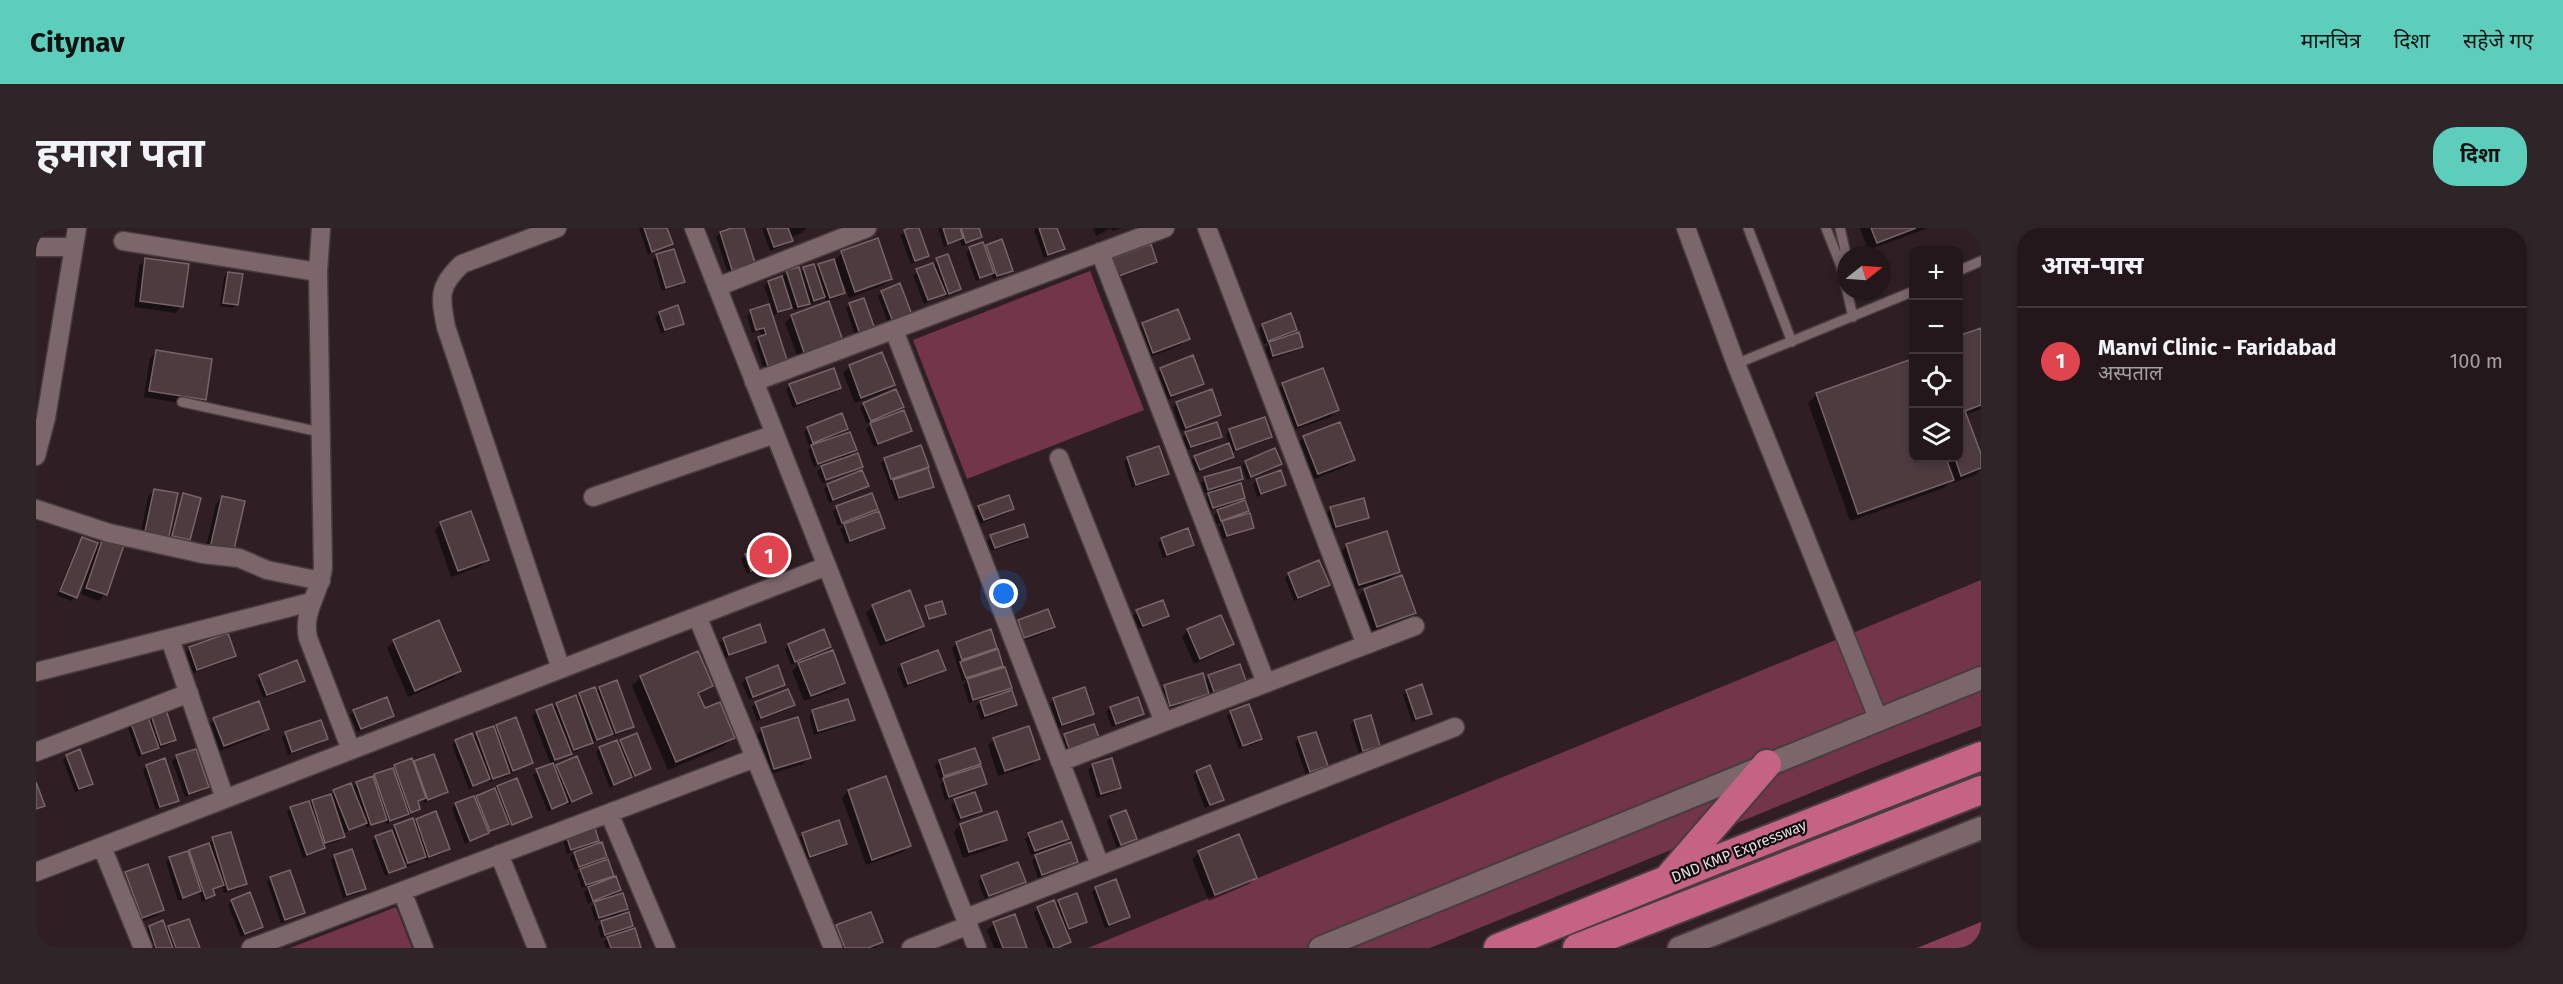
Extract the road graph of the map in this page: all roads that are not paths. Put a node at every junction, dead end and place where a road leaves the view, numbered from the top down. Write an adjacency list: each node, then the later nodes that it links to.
1 (77, 228): 15 (street)
2 (321, 228): 20 (street)
3 (558, 228): 43 (street)
4 (694, 228): 21 (street)
5 (867, 228): 21 (street)
6 (1165, 228): 16 (street)
7 (1207, 228): 42 (street)
8 (1686, 228): 27 (street)
9 (1748, 228): 26 (lane)
10 (1827, 228): 17 (lane)
11 (1840, 228): 13 (lane)
12 (123, 241): 20 (street)
13 (1844, 246)
14 (36, 247): 15 (street)
15 (73, 247): 32 (street)
16 (1100, 252): 25 (street); 46 (street)
17 (1837, 255)
18 (1981, 261): 19 (lane)
19 (1963, 269)
20 (318, 272): 30 (street)
21 (717, 287): 28 (street)
22 (1909, 293): 24 (lane)
23 (1849, 300): 24 (lane)
24 (1853, 316): 26 (lane)
25 (894, 330): 28 (street); 55 (street)
26 (1792, 342): 27 (lane)
27 (1736, 364): 48 (street)
28 (754, 382): 31 (street)
29 (182, 402): 30 (lane)
30 (320, 432): 37 (street)
31 (775, 434): 34 (street); 36 (street)
32 (36, 456)
33 (1059, 458): 49 (street)
34 (593, 496)
35 (36, 509): 37 (street)
36 (827, 566): 39 (street); 67 (street)
37 (321, 581): 38 (street)
38 (311, 602): 41 (street); 51 (street)
39 (697, 616): 43 (street); 54 (street)
40 (1416, 626): 42 (street)
41 (170, 639): 44 (street); 47 (street)
42 (1366, 645): 46 (street)
43 (561, 669): 51 (street)
44 (36, 672)
45 (1981, 678): 48 (street)
46 (1266, 683): 49 (street)
47 (189, 693): 52 (street); 58 (street)
48 (1878, 718): 56 (street)
49 (1164, 722): 55 (street)
50 (1455, 727): 63 (street)
51 (351, 750): 58 (street)
52 (36, 752)
53 (1981, 756): 65 (highway, DND KMP Expressway)
54 (755, 758): 59 (street); 73 (street)
55 (1060, 762): 63 (street)
56 (1767, 764): 65 (highway); 76 (street)
57 (1981, 790): 78 (highway, DND KMP Expressway)
58 (225, 799): 61 (street)
59 (609, 813): 62 (street); 72 (street)
60 (1981, 828): 79 (street)
61 (102, 847): 64 (street); 68 (street)
62 (499, 854): 66 (street); 71 (street)
63 (1100, 865): 67 (street)
64 (36, 872)
65 (1668, 879): 77 (highway, DND KMP Expressway)
66 (402, 891): 69 (street); 70 (street)
67 (967, 922): 74 (street); 75 (street)
68 (143, 948)
69 (250, 948)
70 (424, 948)
71 (537, 948)
72 (666, 948)
73 (833, 948)
74 (911, 948)
75 (977, 948)
76 (1320, 948)
77 (1498, 948)
78 (1576, 948)
79 (1679, 948)

